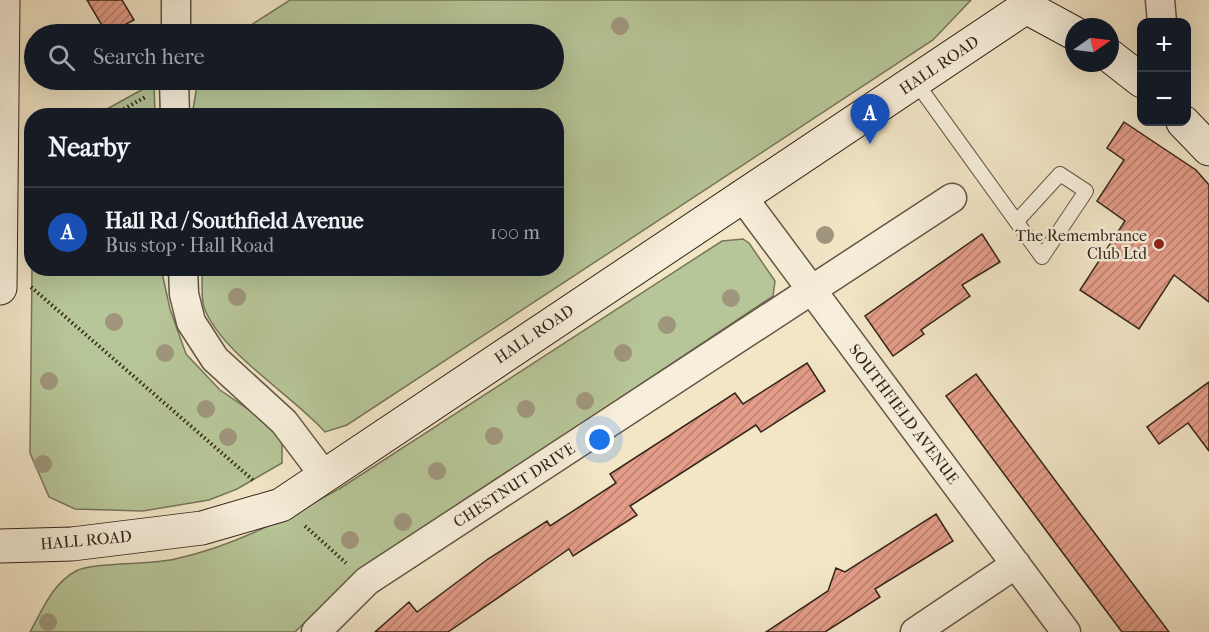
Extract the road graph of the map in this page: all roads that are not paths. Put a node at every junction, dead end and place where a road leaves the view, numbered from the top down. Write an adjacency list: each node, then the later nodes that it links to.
1 (3, 0): 19 (main road)
2 (176, 0): 6 (street)
3 (1160, 0): 5 (street)
4 (1027, 2): 7 (main road); 10 (main road, HALL ROAD)
5 (1162, 18)
6 (176, 24)
7 (1065, 27)
8 (1119, 64): 9 (main road)
9 (1137, 77)
10 (915, 81): 15 (main road, HALL ROAD); 17 (lane)
11 (175, 90): 12 (street)
12 (176, 108)
13 (1189, 126): 14 (main road)
14 (1209, 149)
15 (741, 195): 20 (street, SOUTHFIELD AVENUE); 21 (main road, HALL ROAD)
16 (952, 198): 20 (street, CHESTNUT DRIVE)
17 (1017, 221): 17 (lane)
18 (183, 276): 21 (street)
19 (14, 286)
20 (812, 289): 23 (street, SOUTHFIELD AVENUE); 24 (street, CHESTNUT DRIVE)
21 (324, 475): 22 (main road, HALL ROAD)
22 (0, 546)
23 (1016, 564): 25 (street); 26 (street, SOUTHFIELD AVENUE)
24 (316, 632)
25 (915, 632)
26 (1066, 632)

